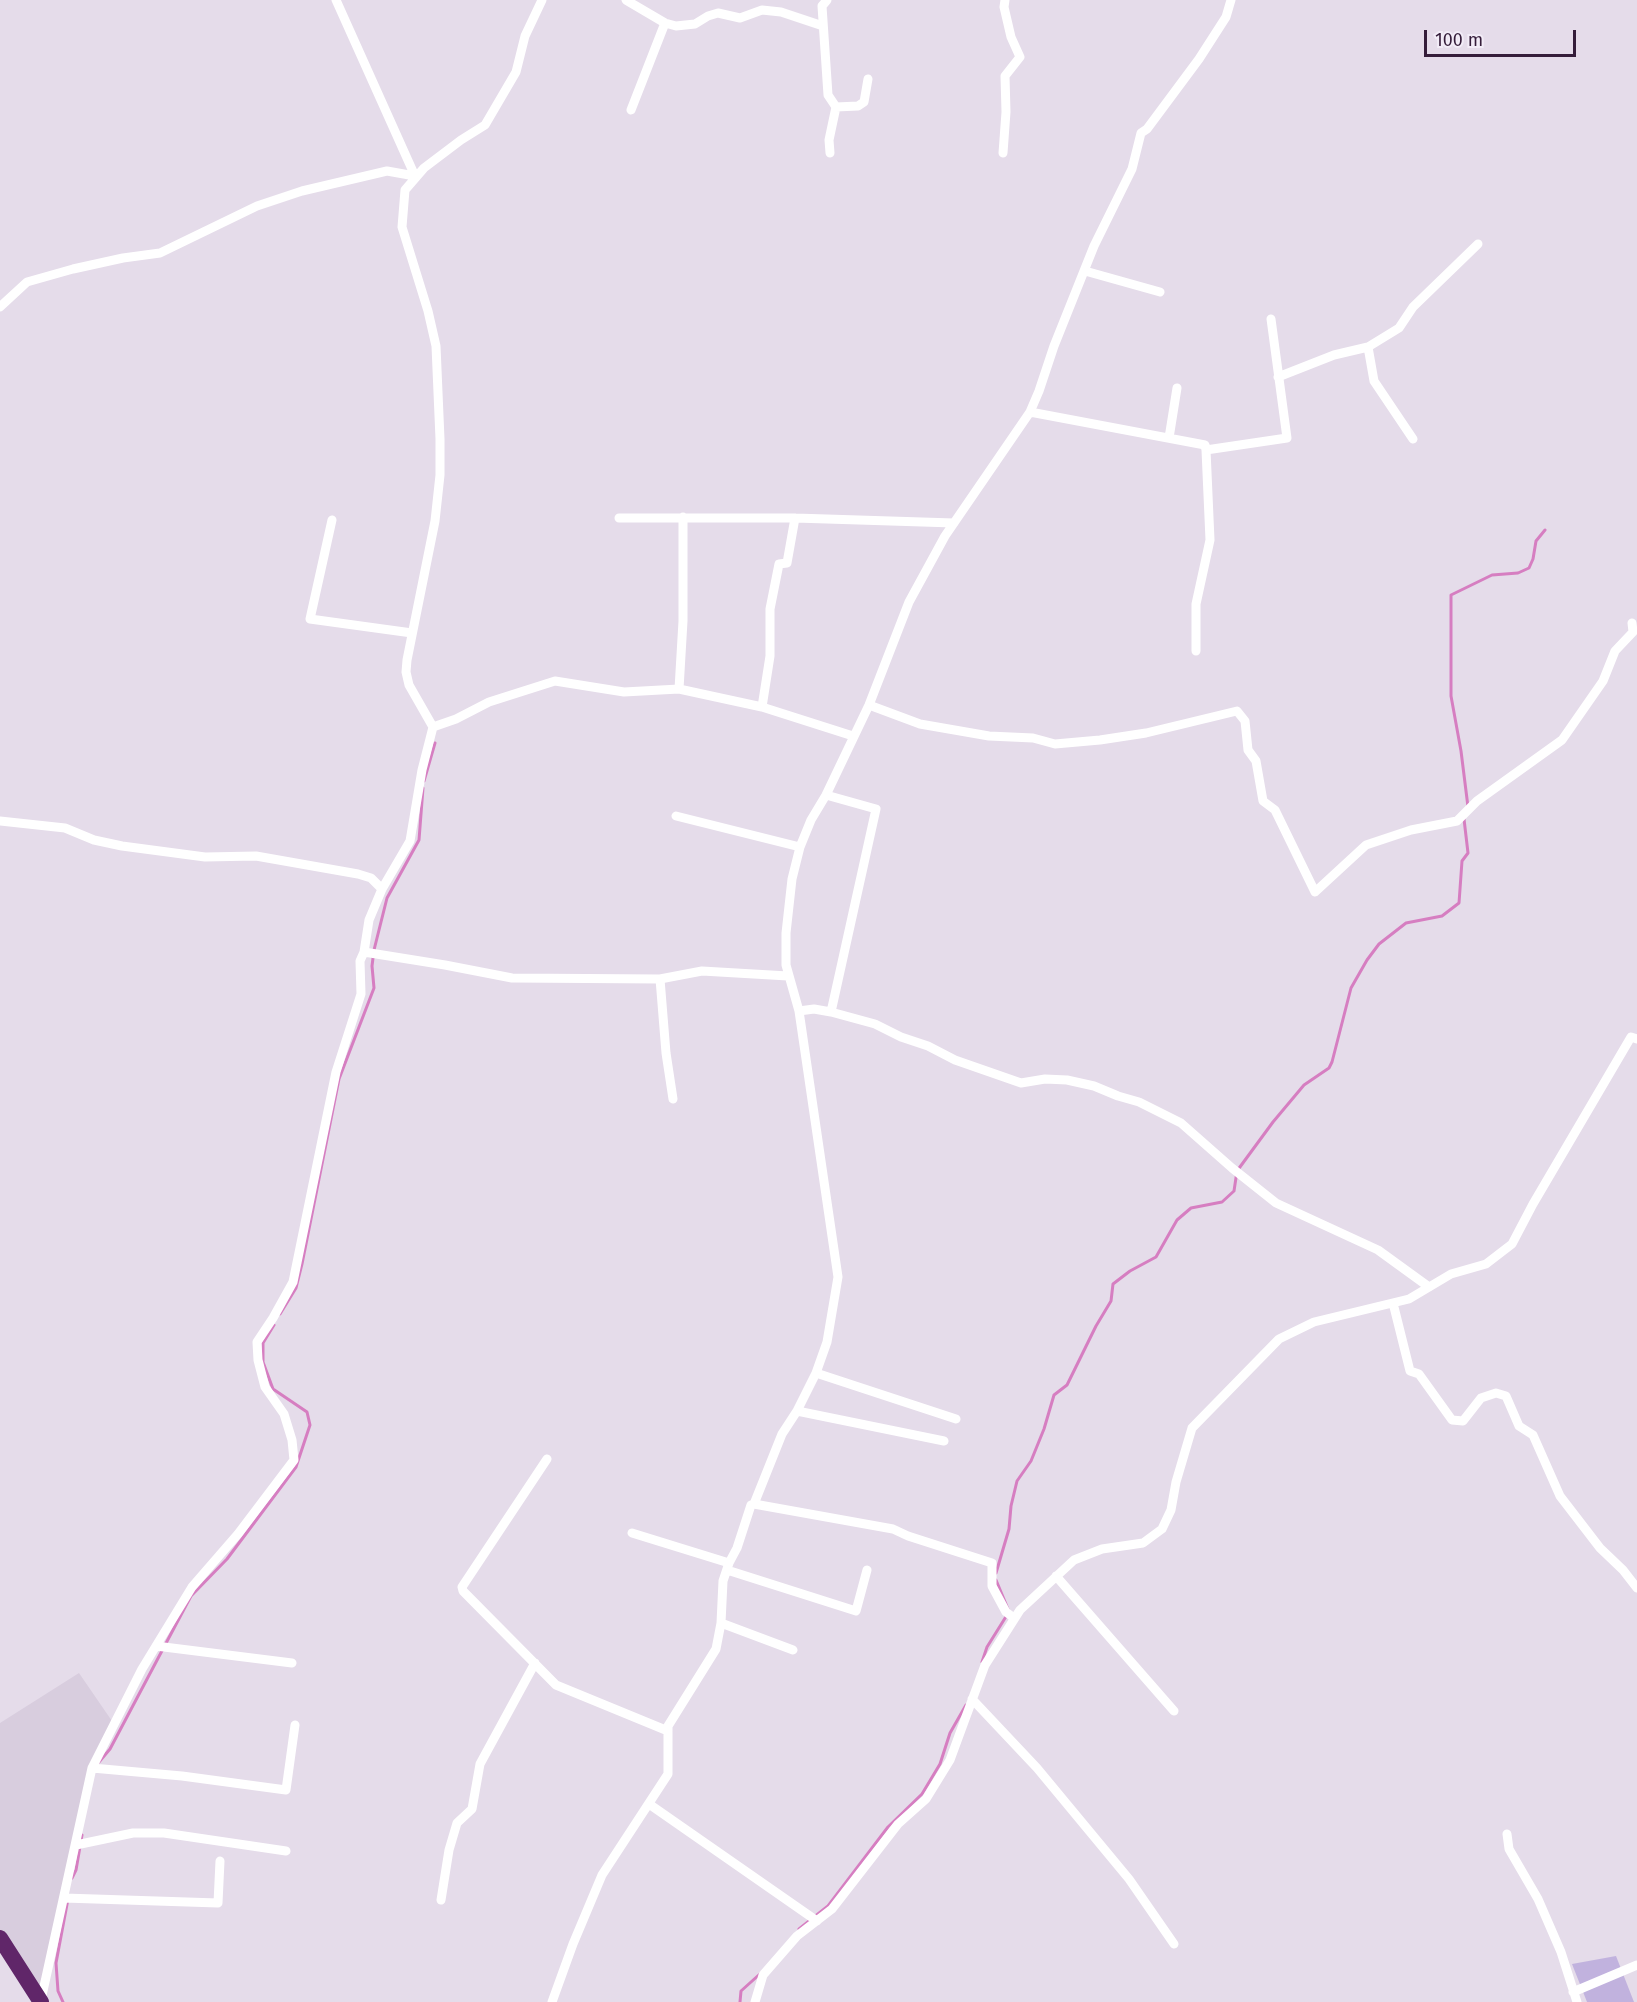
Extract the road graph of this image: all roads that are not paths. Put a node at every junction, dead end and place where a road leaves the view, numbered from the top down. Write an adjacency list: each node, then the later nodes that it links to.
1 (336, 0): 14 (street)
2 (542, 0): 14 (street)
3 (626, 0): 7 (street)
4 (827, 0): 8 (street)
5 (1005, 0): 13 (street)
6 (1231, 0): 16 (street)
7 (665, 23): 8 (street); 11 (street)
8 (823, 26): 10 (street)
9 (868, 79): 10 (street)
10 (836, 107): 12 (street)
11 (631, 110)
12 (830, 153)
13 (1003, 153)
14 (415, 176): 18 (street); 33 (street)
15 (1478, 244): 20 (street)
16 (1084, 271): 17 (street); 23 (street)
17 (1160, 292)
18 (0, 307)
19 (1271, 319): 21 (street)
20 (1368, 348): 21 (street); 25 (street)
21 (1278, 377): 26 (street)
22 (1177, 388): 24 (street)
23 (1030, 412): 24 (street); 31 (street)
24 (1169, 438): 26 (street)
25 (1413, 439)
26 (1206, 450): 34 (street)
27 (683, 517): 28 (street); 29 (street); 35 (street)
28 (619, 518)
29 (795, 518): 31 (street); 37 (street)
30 (332, 520): 33 (street)
31 (954, 523): 36 (street)
32 (1632, 623): 36 (street)
33 (412, 633): 38 (street)
34 (1196, 651)
35 (679, 689): 37 (street); 38 (street)
36 (869, 705): 39 (street)
37 (762, 707): 39 (street)
38 (433, 727): 44 (street)
39 (854, 736): 40 (street)
40 (826, 795): 43 (street); 49 (street)
41 (676, 816): 43 (street)
42 (0, 821): 44 (street)
43 (800, 847): 46 (street)
44 (382, 889): 45 (street)
45 (364, 952): 47 (street); 67 (street)
46 (788, 976): 47 (street); 48 (street)
47 (660, 979): 51 (street)
48 (799, 1011): 49 (street); 54 (street)
49 (831, 1012): 52 (street)
50 (1637, 1039): 52 (street)
51 (673, 1099)
52 (1429, 1287): 53 (street)
53 (1393, 1303): 63 (street); 64 (street)
54 (816, 1373): 55 (street); 56 (street)
55 (796, 1412): 57 (street); 59 (street)
56 (956, 1419)
57 (944, 1441)
58 (547, 1459): 70 (street)
59 (754, 1504): 61 (street); 65 (street)
60 (632, 1533): 61 (street)
61 (728, 1566): 62 (street); 66 (street)
62 (867, 1570)
63 (1056, 1576): 65 (street); 72 (street)
64 (1637, 1588)
65 (1014, 1618): 71 (street)
66 (721, 1623): 68 (street); 74 (street)
67 (156, 1646): 69 (street); 75 (street)
68 (792, 1650)
69 (292, 1662)
70 (535, 1663): 74 (street); 82 (street)
71 (972, 1700): 83 (street); 85 (street)
72 (1174, 1711)
73 (295, 1725): 75 (street)
74 (668, 1731): 76 (street)
75 (92, 1768): 78 (street)
76 (650, 1804): 83 (street); 89 (street)
77 (1507, 1834): 87 (street)
78 (76, 1845): 79 (street); 81 (street)
79 (286, 1851)
80 (220, 1861): 81 (street)
81 (64, 1898): 88 (street)
82 (441, 1900)
83 (817, 1921): 90 (street)
84 (0, 1938): 88 (highway)
85 (1173, 1944)
86 (1637, 1965): 87 (street)
87 (1574, 1992): 91 (street)
88 (41, 2002)
89 (552, 2002)
90 (755, 2002)
91 (1577, 2002)

